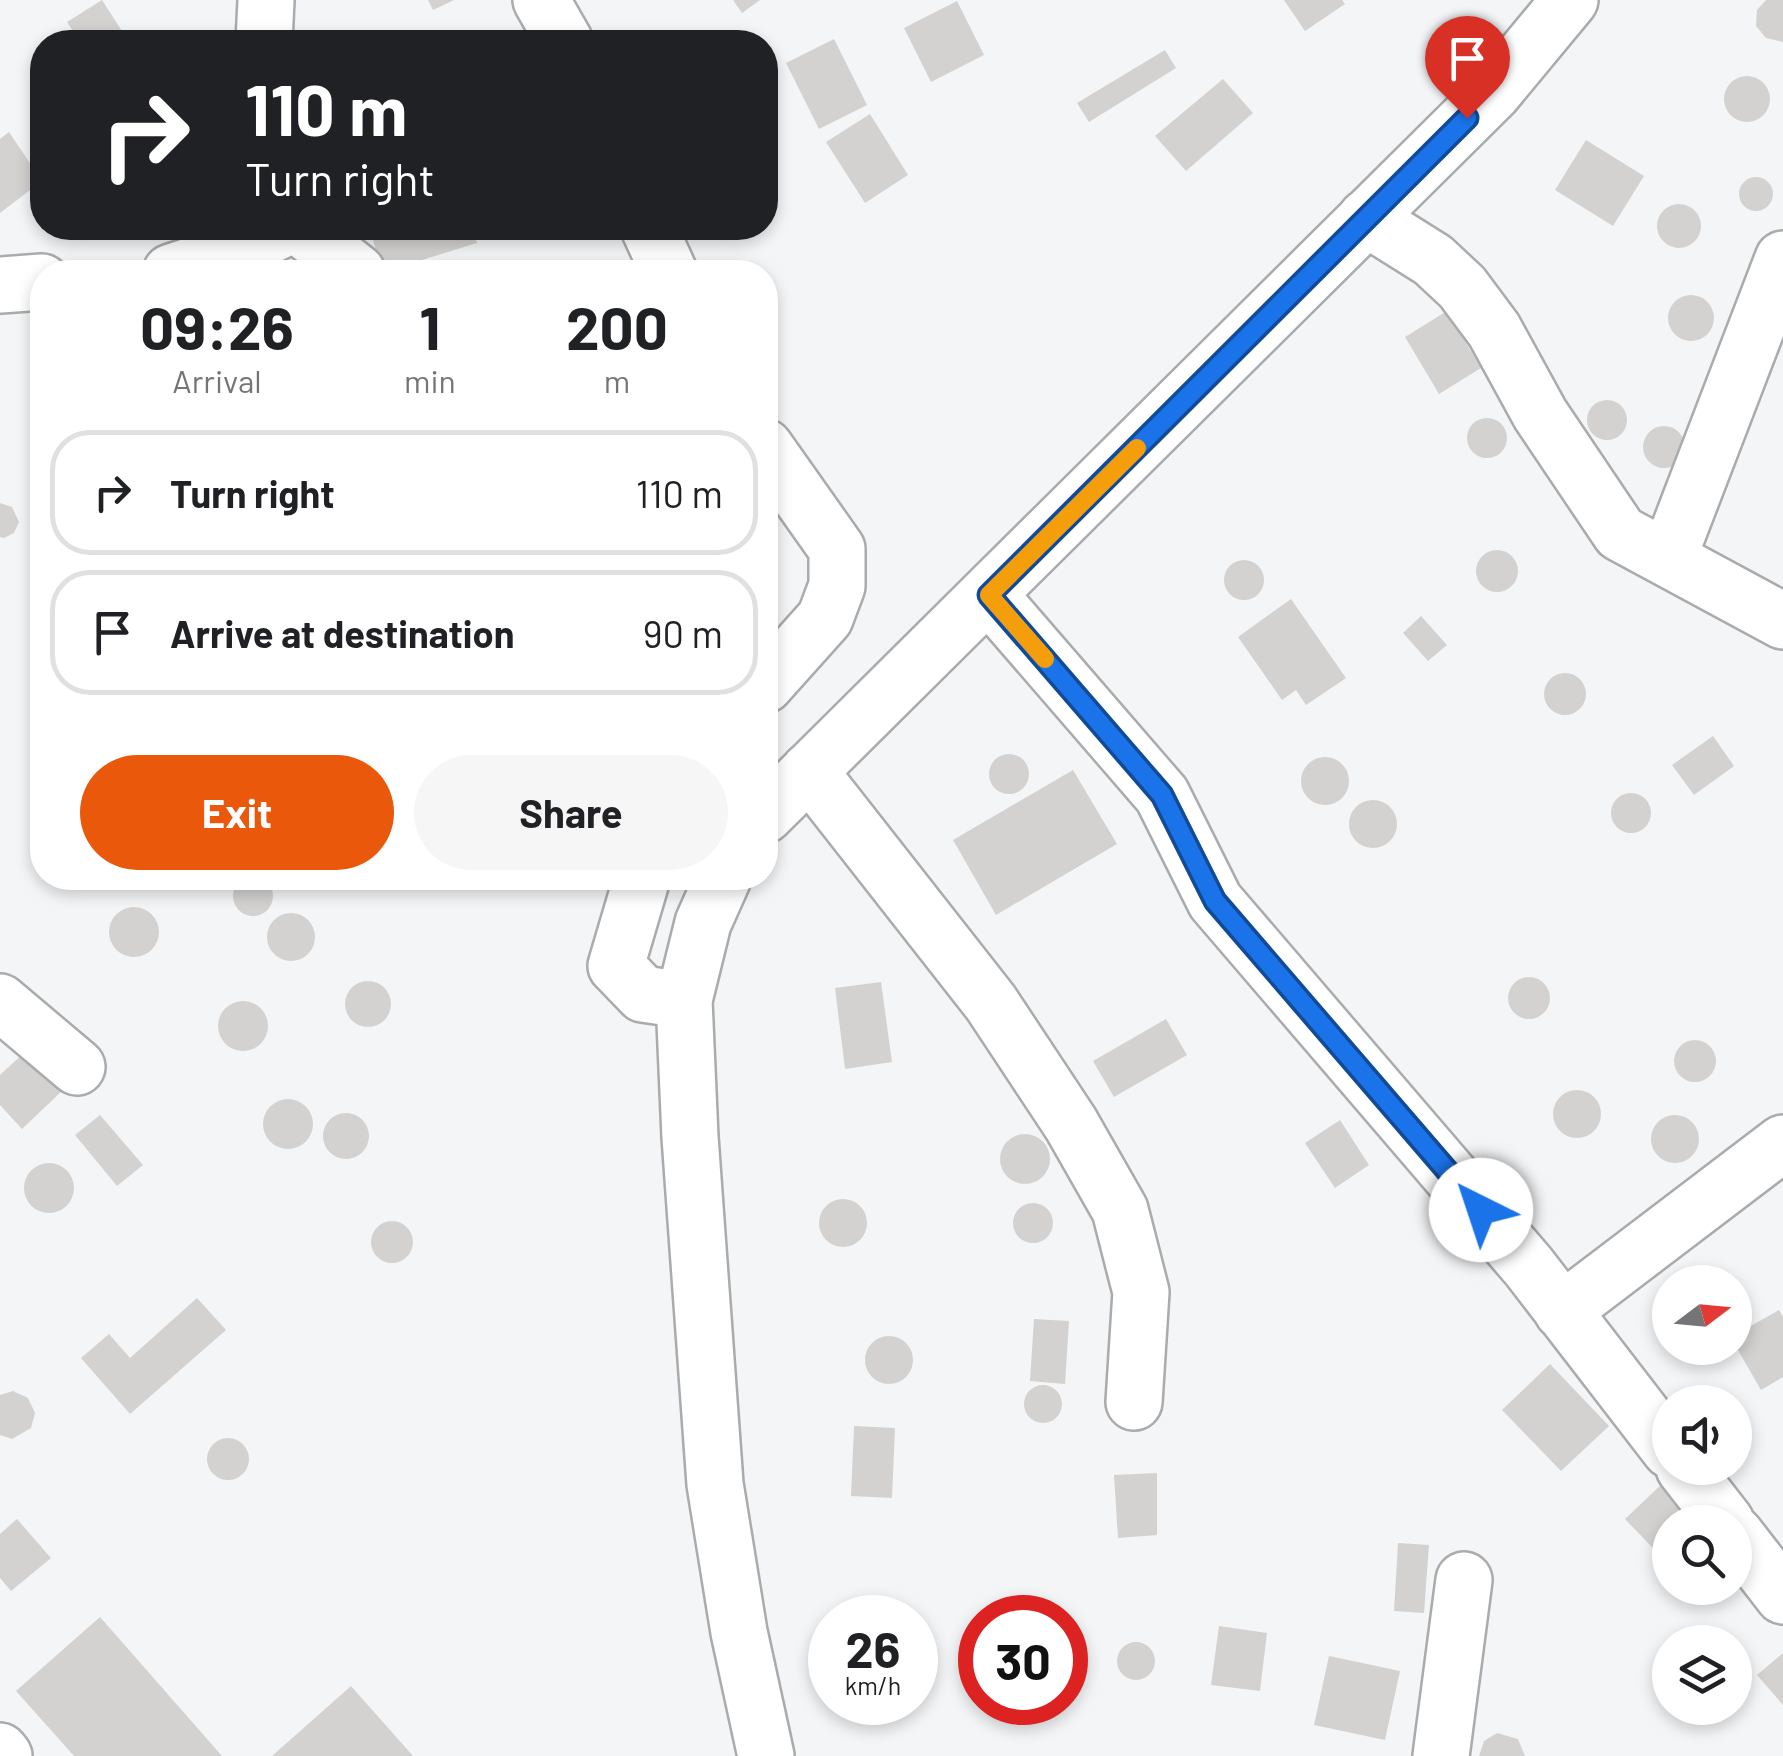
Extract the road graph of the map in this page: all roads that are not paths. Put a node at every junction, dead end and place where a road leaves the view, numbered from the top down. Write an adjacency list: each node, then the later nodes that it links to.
1 (266, 0): 4 (street)
2 (541, 0): 5 (street)
3 (1570, 0): 6 (street)
4 (265, 30)
5 (558, 30)
6 (1366, 218): 15 (street); 16 (street)
7 (259, 240): 10 (street)
8 (316, 240): 11 (street)
9 (1783, 259): 15 (street)
10 (206, 260)
11 (342, 260)
12 (30, 283): 13 (street)
13 (0, 285)
14 (778, 465): 18 (street)
15 (1669, 556): 17 (street)
16 (989, 595): 19 (street); 27 (street)
17 (1783, 621)
18 (778, 670)
19 (809, 771): 20 (street); 28 (street)
20 (778, 801)
21 (638, 890): 23 (street)
22 (717, 890): 23 (street)
23 (684, 1000): 35 (street)
24 (0, 1002): 25 (street)
25 (77, 1067)
26 (1783, 1143): 27 (street)
27 (1562, 1311): 29 (street)
28 (1134, 1402)
29 (1652, 1427)
30 (1697, 1485): 31 (street)
31 (1713, 1505)
32 (1752, 1556): 34 (street)
33 (1464, 1580): 36 (street)
34 (1783, 1596)
35 (766, 1756)
36 (1440, 1756)

